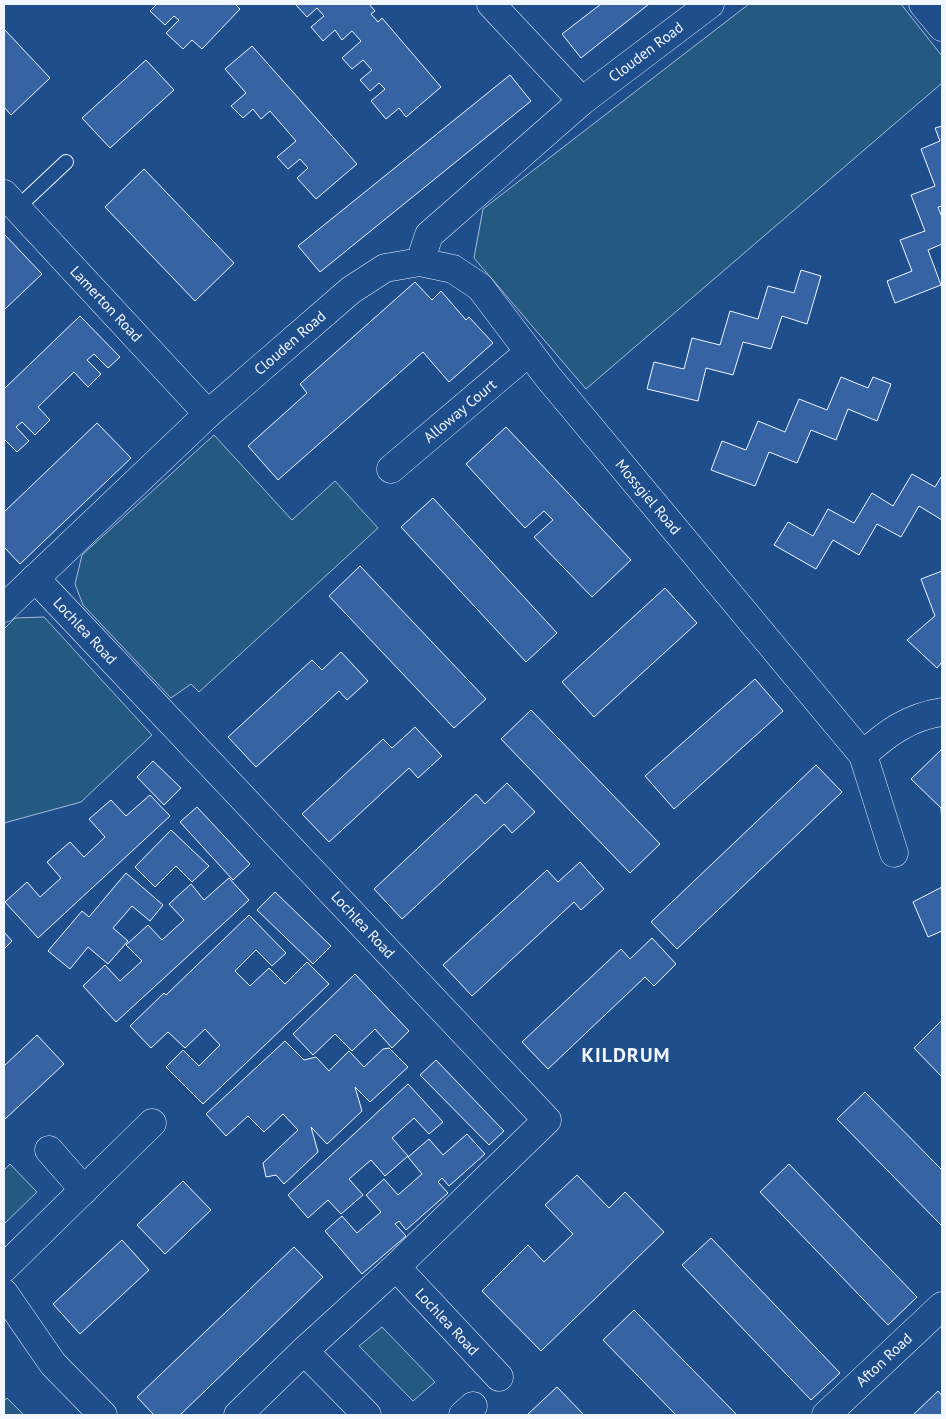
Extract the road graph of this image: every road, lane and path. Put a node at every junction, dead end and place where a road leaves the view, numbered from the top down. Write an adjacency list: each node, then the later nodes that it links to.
1 (491, 4): 5 (street)
2 (710, 4): 5 (street, Clouden Road)
3 (923, 4): 4 (street)
4 (942, 27)
5 (582, 101): 8 (street, Clouden Road)
6 (66, 162): 7 (lane)
7 (10, 201): 10 (street, Lamerton Road)
8 (420, 262): 9 (street, Mossgiel Road); 10 (street, Clouden Road)
9 (529, 352): 11 (street, Alloway Court); 15 (street, Mossgiel Road)
10 (208, 414): 12 (street, Clouden Road)
11 (391, 469)
12 (35, 578): 13 (street, Clouden Road); 20 (street, Lochlea Road)
13 (6, 602)
14 (942, 712): 15 (street)
15 (863, 755): 16 (street, Mossgiel Road)
16 (894, 853)
17 (152, 1123): 19 (street)
18 (49, 1150): 19 (street)
19 (84, 1190): 21 (street)
20 (396, 1267): 24 (street, Lochlea Road); 25 (street, Lochlea Road)
21 (4, 1268)
22 (4, 1293): 26 (street)
23 (942, 1306): 29 (street, Afton Road)
24 (304, 1351): 27 (street, Lochlea Road); 28 (street)
25 (499, 1377)
26 (89, 1411)
27 (238, 1415)
28 (367, 1415)
29 (826, 1415)

